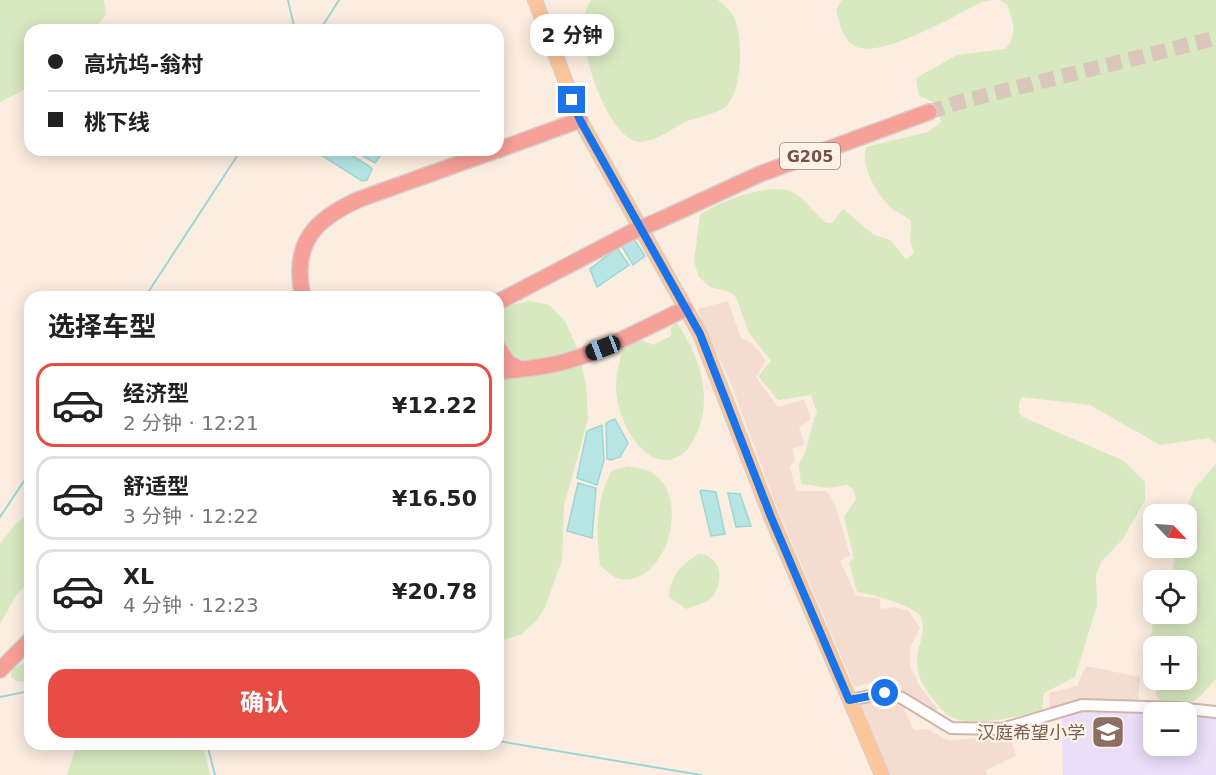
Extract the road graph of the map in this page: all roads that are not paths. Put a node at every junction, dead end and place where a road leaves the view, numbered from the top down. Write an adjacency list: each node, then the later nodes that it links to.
1 (535, 0): 3 (main road)
2 (929, 112): 7 (highway, G205, bridge)
3 (580, 120): 4 (highway); 8 (main road)
4 (504, 147)
5 (480, 156): 6 (highway)
6 (302, 291)
7 (504, 300)
8 (686, 309): 10 (highway); 14 (main road)
9 (504, 357): 10 (highway)
10 (520, 369): 11 (highway)
11 (504, 371)
12 (24, 646): 13 (highway)
13 (0, 670)
14 (849, 700): 15 (street); 16 (main road)
15 (1216, 712)
16 (882, 775)

